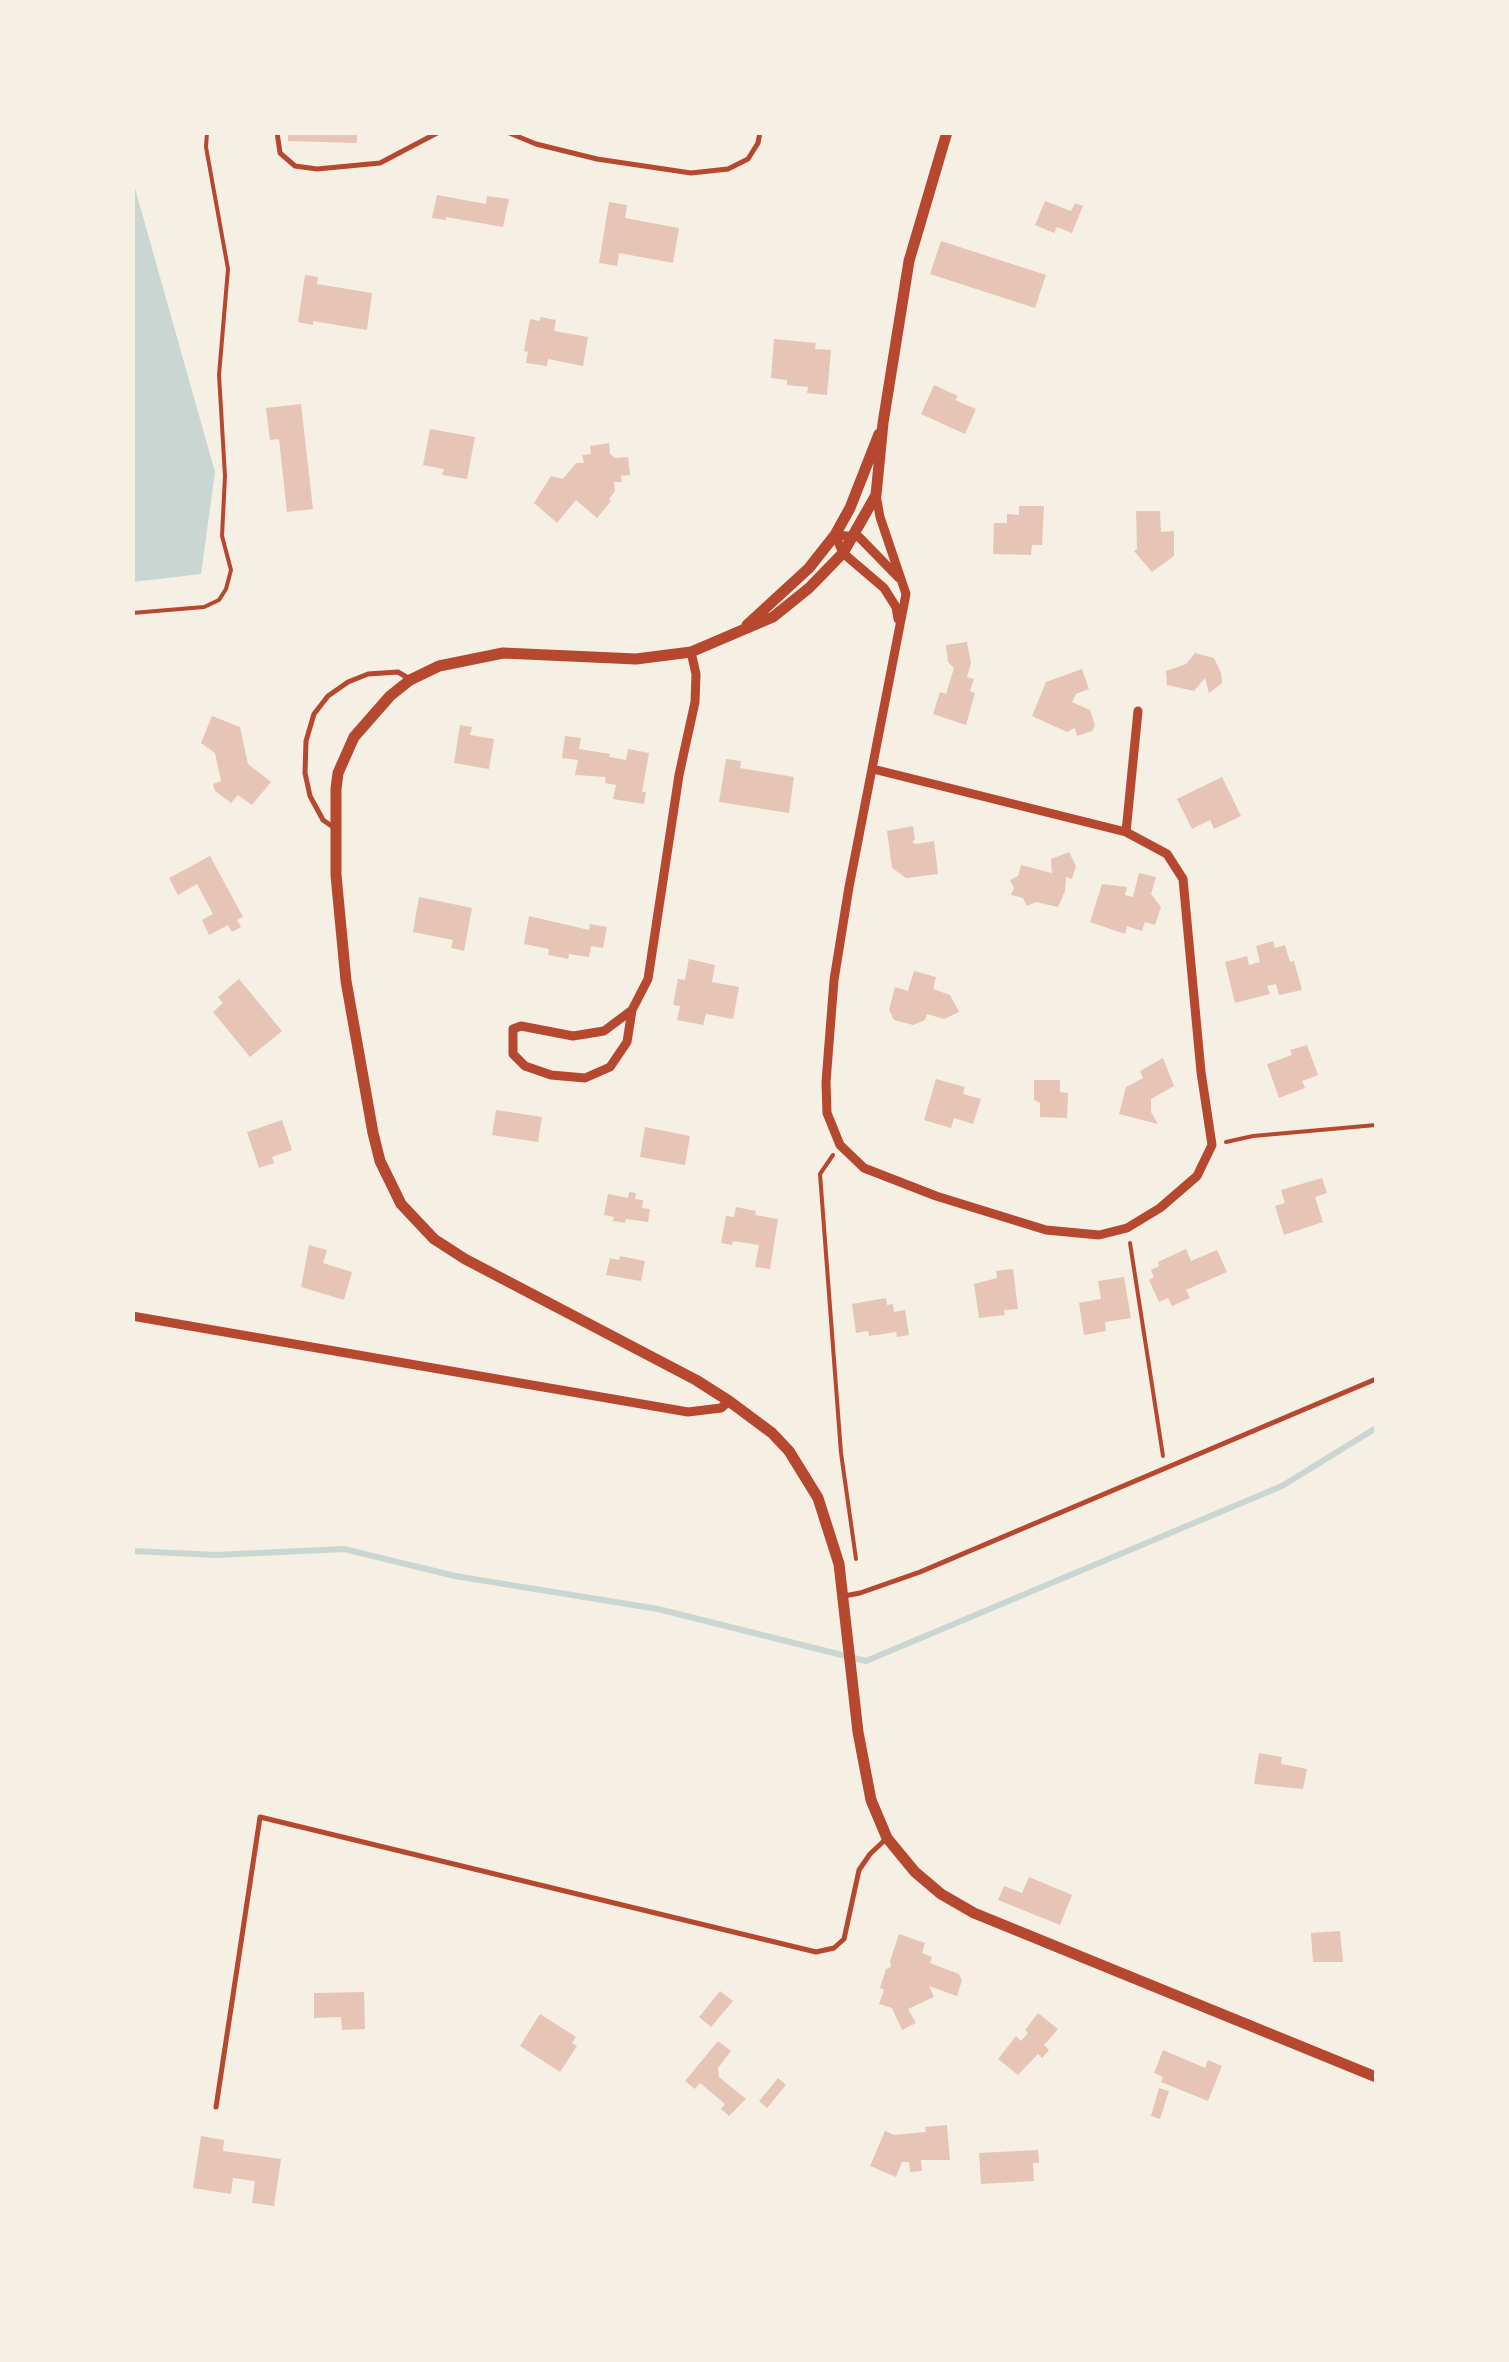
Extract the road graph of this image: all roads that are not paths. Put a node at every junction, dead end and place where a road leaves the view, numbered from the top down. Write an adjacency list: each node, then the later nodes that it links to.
1 (276, 132): 2 (lane)
2 (439, 132)
3 (507, 132): 4 (lane)
4 (760, 132)
5 (948, 132): 6 (street)
6 (883, 423): 7 (street); 8 (street)
7 (876, 495): 9 (street); 11 (street)
8 (835, 535): 9 (street); 10 (street); 13 (street)
9 (854, 536): 10 (street); 11 (street)
10 (842, 553): 12 (street); 13 (street)
11 (900, 579): 12 (street)
12 (900, 627): 17 (street)
13 (740, 631): 14 (street)
14 (691, 652): 15 (street); 20 (street)
15 (410, 680): 18 (street); 18 (lane)
16 (1138, 711): 19 (street)
17 (873, 769): 19 (street); 19 (street)
18 (334, 828): 23 (street)
19 (1126, 832)
20 (632, 1010): 20 (street)
21 (132, 1316): 23 (street)
22 (1376, 1379): 24 (lane)
23 (729, 1400): 24 (street)
24 (844, 1596): 25 (street)
25 (888, 1838): 26 (street); 27 (lane)
26 (1376, 2077)
27 (216, 2108)

